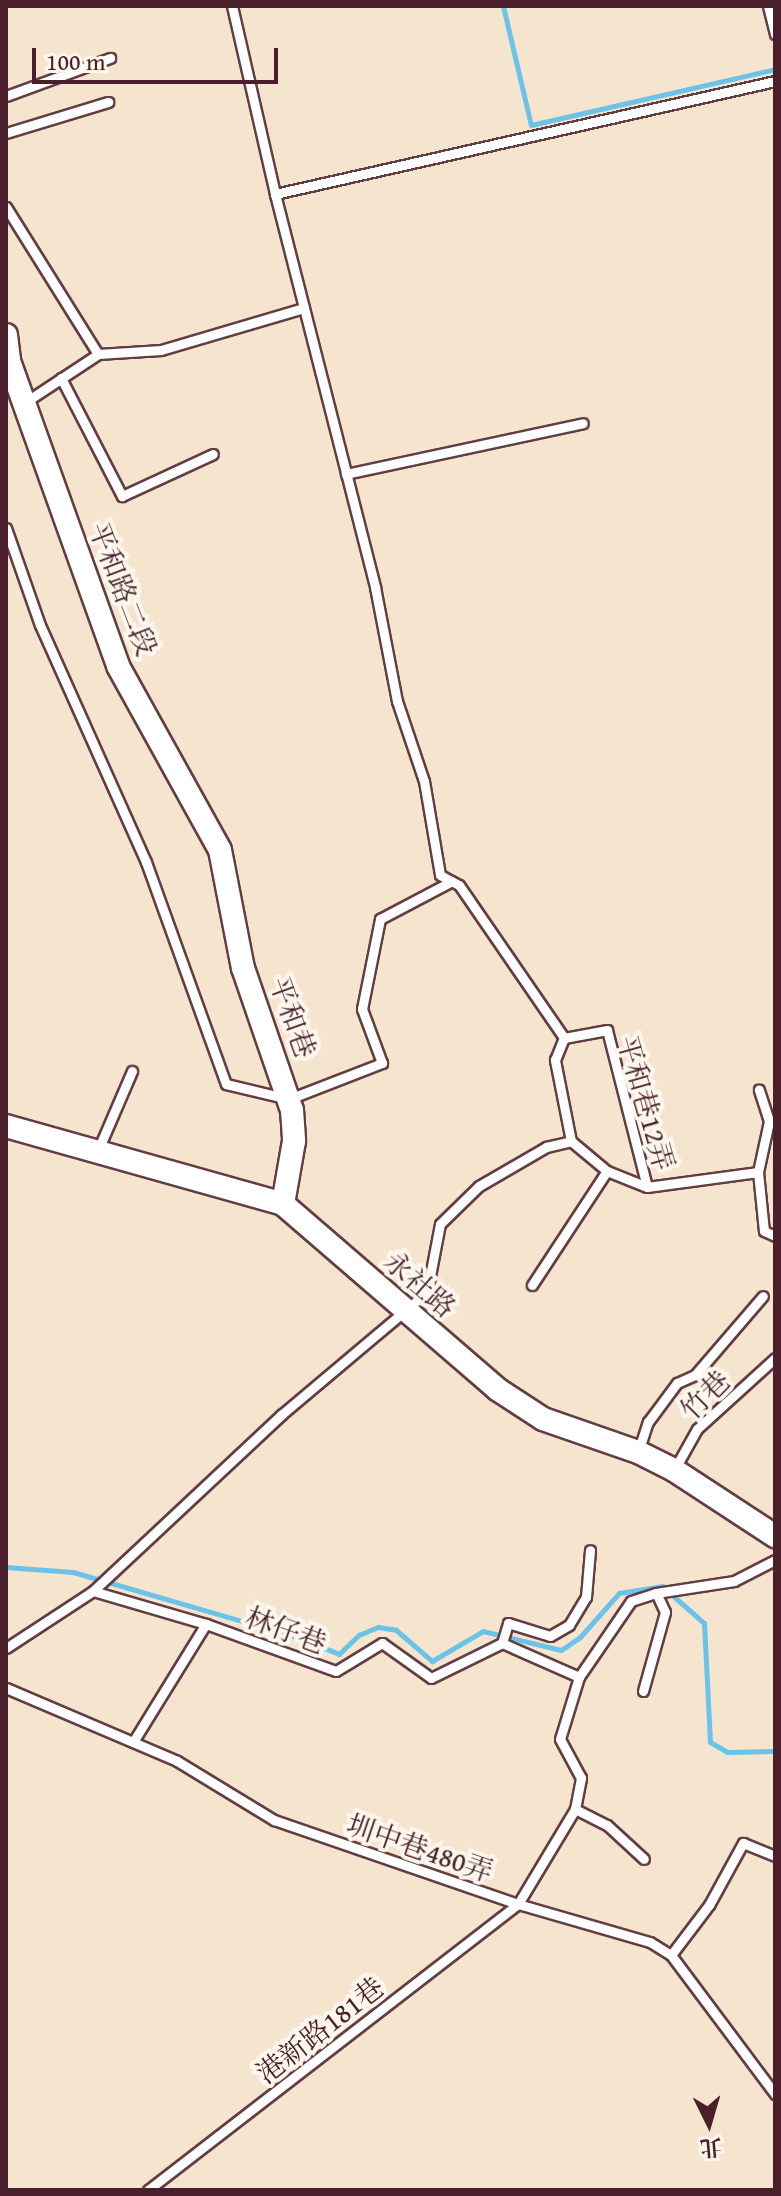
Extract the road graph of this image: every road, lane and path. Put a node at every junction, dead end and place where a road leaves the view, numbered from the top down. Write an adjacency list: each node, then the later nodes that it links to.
1 (232, 6): 9 (lane)
2 (768, 6): 3 (lane)
3 (775, 34)
4 (110, 58): 6 (lane)
5 (775, 81): 9 (lane)
6 (6, 96)
7 (108, 102): 8 (lane)
8 (6, 133)
9 (275, 194): 11 (lane)
10 (6, 207): 13 (lane)
11 (304, 308): 13 (lane); 18 (lane)
12 (6, 335): 15 (street, 平和路二段)
13 (98, 354): 14 (lane)
14 (61, 378): 15 (lane); 17 (lane)
15 (24, 403): 20 (street, 平和路二段)
16 (583, 423): 18 (lane)
17 (213, 454)
18 (346, 474): 21 (lane)
19 (6, 528): 25 (lane)
20 (220, 850): 25 (street, 平和巷)
21 (452, 881): 22 (lane); 25 (lane)
22 (564, 1038): 27 (lane); 31 (lane, 平和巷12弄)
23 (132, 1071): 28 (lane)
24 (759, 1090): 30 (lane)
25 (289, 1099): 32 (street, 平和巷)
26 (6, 1126): 28 (street, 永社路)
27 (571, 1141): 29 (lane); 36 (lane)
28 (97, 1153): 32 (street, 永社路)
29 (607, 1171): 31 (lane); 34 (lane)
30 (758, 1172): 31 (lane, 平和巷12弄); 33 (lane)
31 (647, 1187)
32 (283, 1204): 36 (street, 永社路)
33 (775, 1236)
34 (532, 1285)
35 (763, 1296): 38 (lane)
36 (405, 1310): 38 (street, 永社路); 43 (lane)
37 (775, 1358): 39 (lane, 竹巷)
38 (638, 1452): 39 (street, 永社路)
39 (674, 1470): 40 (street, 永社路)
40 (775, 1536)
41 (590, 1550): 46 (lane)
42 (775, 1560): 44 (lane)
43 (93, 1591): 45 (lane, 林仔巷); 47 (lane)
44 (657, 1593): 48 (lane); 50 (lane)
45 (206, 1624): 46 (lane, 林仔巷); 51 (lane)
46 (502, 1643): 48 (lane)
47 (6, 1648)
48 (579, 1677): 52 (lane)
49 (6, 1688): 51 (lane, 圳中巷480弄)
50 (643, 1691)
51 (133, 1742): 55 (lane, 圳中巷480弄)
52 (575, 1809): 54 (lane); 55 (lane)
53 (775, 1856): 56 (lane)
54 (644, 1859)
55 (518, 1904): 56 (lane, 圳中巷480弄); 58 (lane, 港新路181巷)
56 (671, 1955): 57 (lane, 圳中巷480弄)
57 (775, 2094)
58 (148, 2190)

